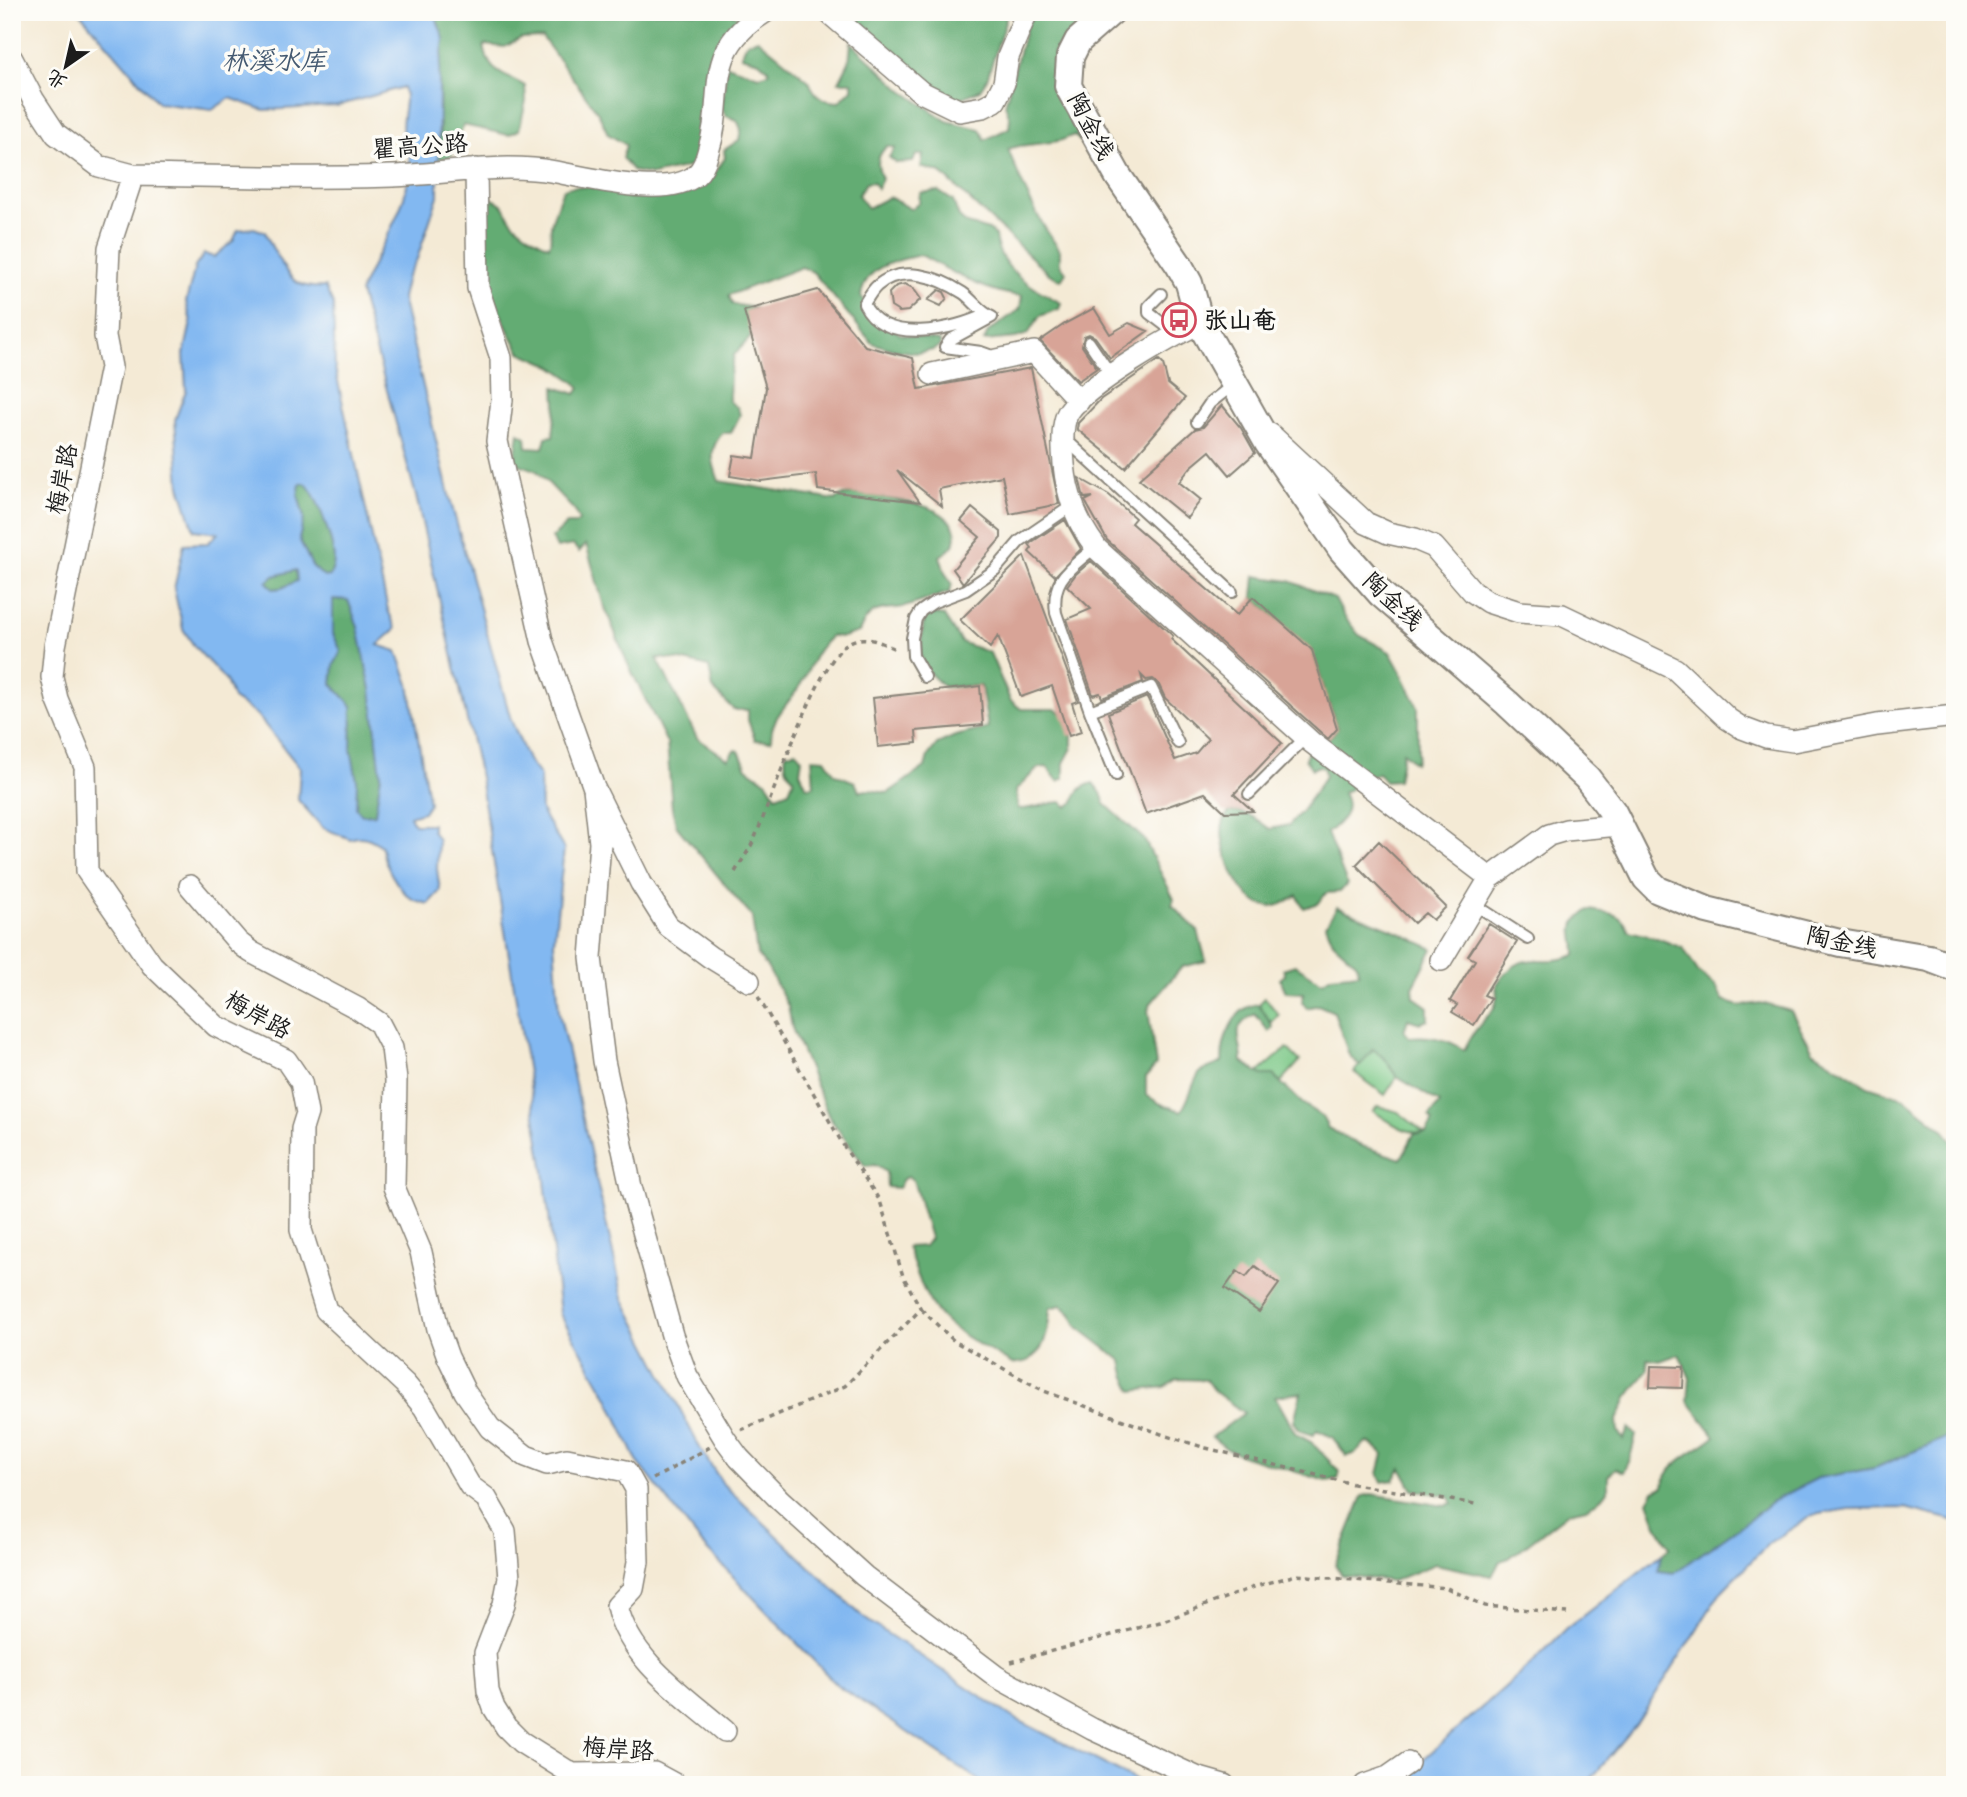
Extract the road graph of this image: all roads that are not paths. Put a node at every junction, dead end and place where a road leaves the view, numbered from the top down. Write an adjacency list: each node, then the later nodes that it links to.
1 (765, 12): 6 (street, 瞿高公路)
2 (828, 12): 3 (street)
3 (1027, 12)
4 (1111, 12): 10 (street, 陶金线)
5 (12, 59): 7 (street, 瞿高公路)
6 (466, 169): 7 (street, 瞿高公路); 29 (street)
7 (133, 176): 41 (street, 梅岸路)
8 (1161, 294): 10 (lane)
9 (986, 314): 9 (lane); 12 (lane)
10 (1189, 329): 14 (street); 15 (street, 陶金线)
11 (1089, 342): 14 (lane)
12 (1001, 359): 13 (street); 16 (street)
13 (932, 374)
14 (1112, 376): 16 (street)
15 (1234, 384): 17 (street, 陶金线); 18 (lane)
16 (1079, 401): 19 (street)
17 (1256, 420): 25 (street); 31 (street, 陶金线)
18 (1197, 422)
19 (1062, 437): 20 (street); 22 (lane)
20 (1073, 505): 21 (street); 23 (lane)
21 (1095, 547): 24 (lane); 26 (street)
22 (1232, 592)
23 (925, 677)
24 (1090, 711): 27 (lane); 28 (lane)
25 (1955, 716)
26 (1306, 737): 30 (lane); 32 (street)
27 (1178, 743)
28 (1116, 775)
29 (594, 788): 38 (street); 42 (street)
30 (1249, 794)
31 (1619, 825): 32 (street); 37 (street, 陶金线)
32 (1490, 878): 34 (street)
33 (190, 886): 39 (street)
34 (1474, 904): 35 (lane); 36 (street)
35 (1528, 939)
36 (1441, 960)
37 (1955, 968)
38 (749, 981)
39 (726, 1731)
40 (1408, 1763): 43 (street)
41 (676, 1785)
42 (1224, 1785)
43 (1365, 1785)

